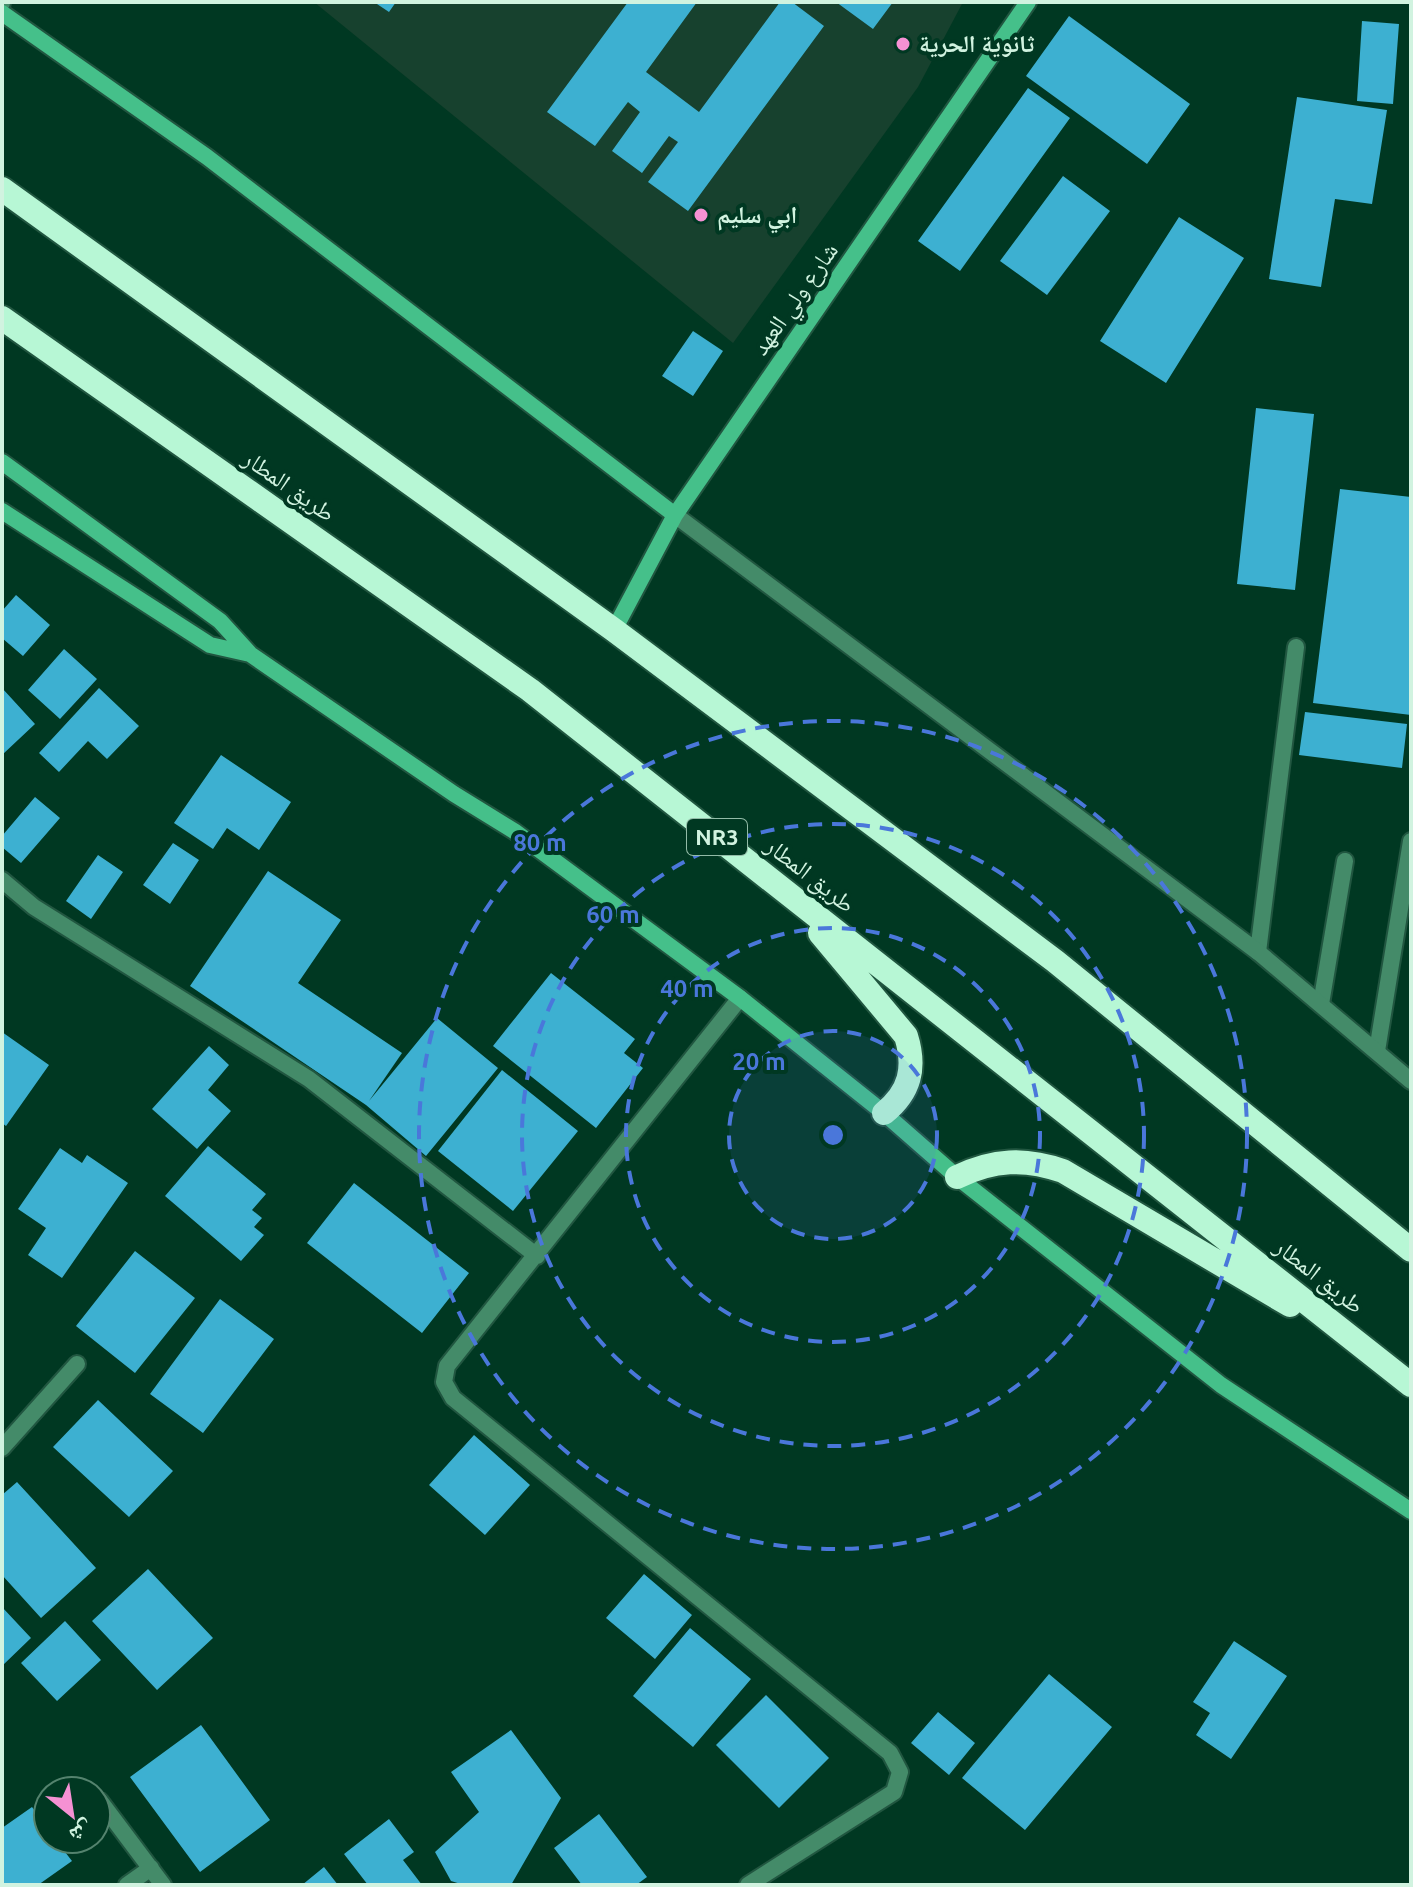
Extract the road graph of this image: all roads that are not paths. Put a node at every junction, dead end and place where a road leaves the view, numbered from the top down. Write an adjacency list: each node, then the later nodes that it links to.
1 (1028, 2): 7 (street, شارع ولي العهد)
2 (2, 13): 7 (street)
3 (2, 189): 8 (highway)
4 (2, 318): 14 (highway, طريق المطار / NR3)
5 (2, 462): 10 (street)
6 (2, 511): 10 (street)
7 (675, 515): 8 (street, شارع ولي العهد); 15 (street)
8 (614, 630): 22 (highway)
9 (1296, 647): 15 (street)
10 (250, 654): 16 (street)
11 (1411, 841): 18 (street)
12 (1345, 861): 17 (street)
13 (2, 880): 23 (street)
14 (782, 889): 20 (highway); 24 (highway, طريق المطار / NR3)
15 (1258, 952): 17 (street)
16 (740, 998): 20 (street); 23 (street)
17 (1321, 1004): 18 (street)
18 (1377, 1051): 19 (street)
19 (1411, 1081)
20 (884, 1113): 21 (street)
21 (957, 1177): 24 (highway); 28 (street)
22 (1411, 1250)
23 (537, 1256): 33 (street)
24 (1370, 1353): 26 (highway, طريق المطار / NR3)
25 (77, 1364): 27 (street)
26 (1411, 1385)
27 (2, 1448)
28 (1411, 1511)
29 (112, 1817): 30 (street)
30 (151, 1868): 31 (street); 32 (street)
31 (127, 1885)
32 (163, 1885)
33 (748, 1885)

